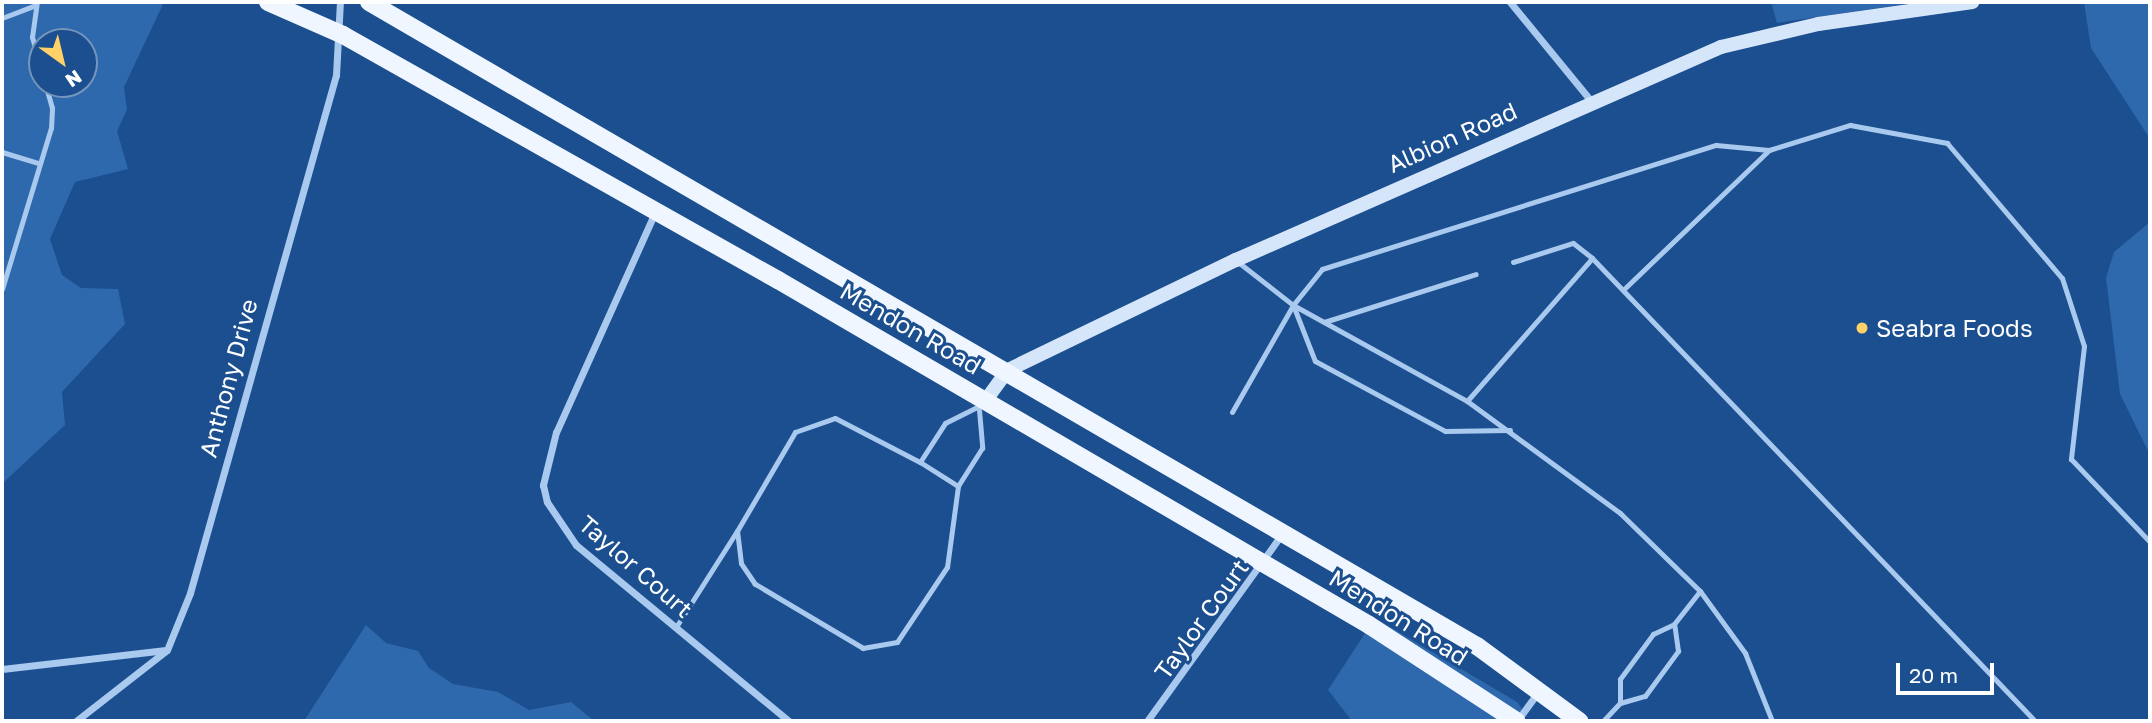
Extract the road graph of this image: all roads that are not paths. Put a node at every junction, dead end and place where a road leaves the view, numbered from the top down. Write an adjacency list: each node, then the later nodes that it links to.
1 (268, 2): 8 (main road, Mendon Road)
2 (340, 2): 8 (street, Anthony Drive)
3 (369, 2): 22 (main road, Mendon Road)
4 (1510, 2): 9 (street)
5 (1972, 2): 9 (street, Albion Road)
6 (37, 3): 7 (lane); 12 (lane)
7 (2, 18)
8 (342, 35): 13 (main road, Mendon Road); 36 (street, Anthony Drive)
9 (1591, 101): 15 (street, Albion Road)
10 (1769, 150): 19 (lane); 20 (lane); 31 (lane)
11 (2, 152): 12 (lane)
12 (39, 163): 18 (lane)
13 (656, 210): 24 (main road, Mendon Road); 35 (street, Taylor Court)
14 (1592, 258): 16 (lane); 19 (lane); 23 (lane)
15 (1236, 260): 20 (lane); 22 (street, Albion Road)
16 (1513, 262)
17 (1476, 274): 21 (lane)
18 (2, 289)
19 (1623, 290): 47 (lane)
20 (1293, 304): 21 (lane); 25 (lane); 26 (lane)
21 (1324, 322): 23 (lane)
22 (1008, 370): 24 (street, Albion Road); 30 (main road, Mendon Road)
23 (1467, 401): 26 (lane)
24 (982, 405): 27 (lane); 28 (lane); 32 (main road, Mendon Road)
25 (1232, 412)
26 (1511, 430): 33 (lane)
27 (920, 462): 28 (lane); 29 (lane)
28 (958, 486): 29 (lane)
29 (737, 531): 35 (lane)
30 (1281, 536): 32 (street, Taylor Court); 38 (main road, Mendon Road)
31 (2150, 542)
32 (1265, 564): 42 (street, Taylor Court); 43 (main road, Mendon Road)
33 (1700, 591): 34 (lane); 46 (lane)
34 (1674, 624): 39 (lane); 39 (lane)
35 (676, 627): 41 (street, Taylor Court)
36 (167, 650): 37 (street); 40 (street)
37 (2, 669)
38 (1539, 692): 43 (street); 44 (main road, Mendon Road)
39 (1620, 703): 45 (lane)
40 (76, 721)
41 (789, 721)
42 (1147, 721)
43 (1517, 721)
44 (1579, 721)
45 (1604, 721)
46 (1772, 721)
47 (2035, 721)

